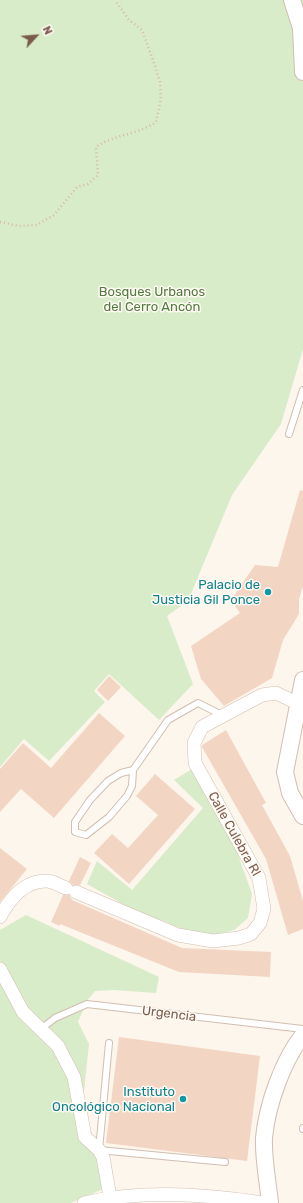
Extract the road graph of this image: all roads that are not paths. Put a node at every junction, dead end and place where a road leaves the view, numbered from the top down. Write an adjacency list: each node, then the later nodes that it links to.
1 (292, 0): 2 (street)
2 (303, 72)
3 (303, 390): 4 (lane)
4 (289, 434)
5 (303, 680): 6 (street)
6 (297, 703): 7 (street, Calle Culebra Rl); 9 (street)
7 (224, 716): 8 (lane); 10 (street, Calle Culebra Rl)
8 (133, 770): 8 (lane)
9 (303, 816)
10 (0, 917)
11 (0, 969): 12 (street)
12 (41, 1029): 13 (lane, Urgencia); 16 (street)
13 (303, 1029)
14 (303, 1035): 21 (street)
15 (109, 1043): 16 (lane)
16 (99, 1150): 17 (lane); 18 (street)
17 (225, 1162)
18 (111, 1200): 19 (street); 20 (street)
19 (84, 1203)
20 (262, 1203)
21 (270, 1203)

